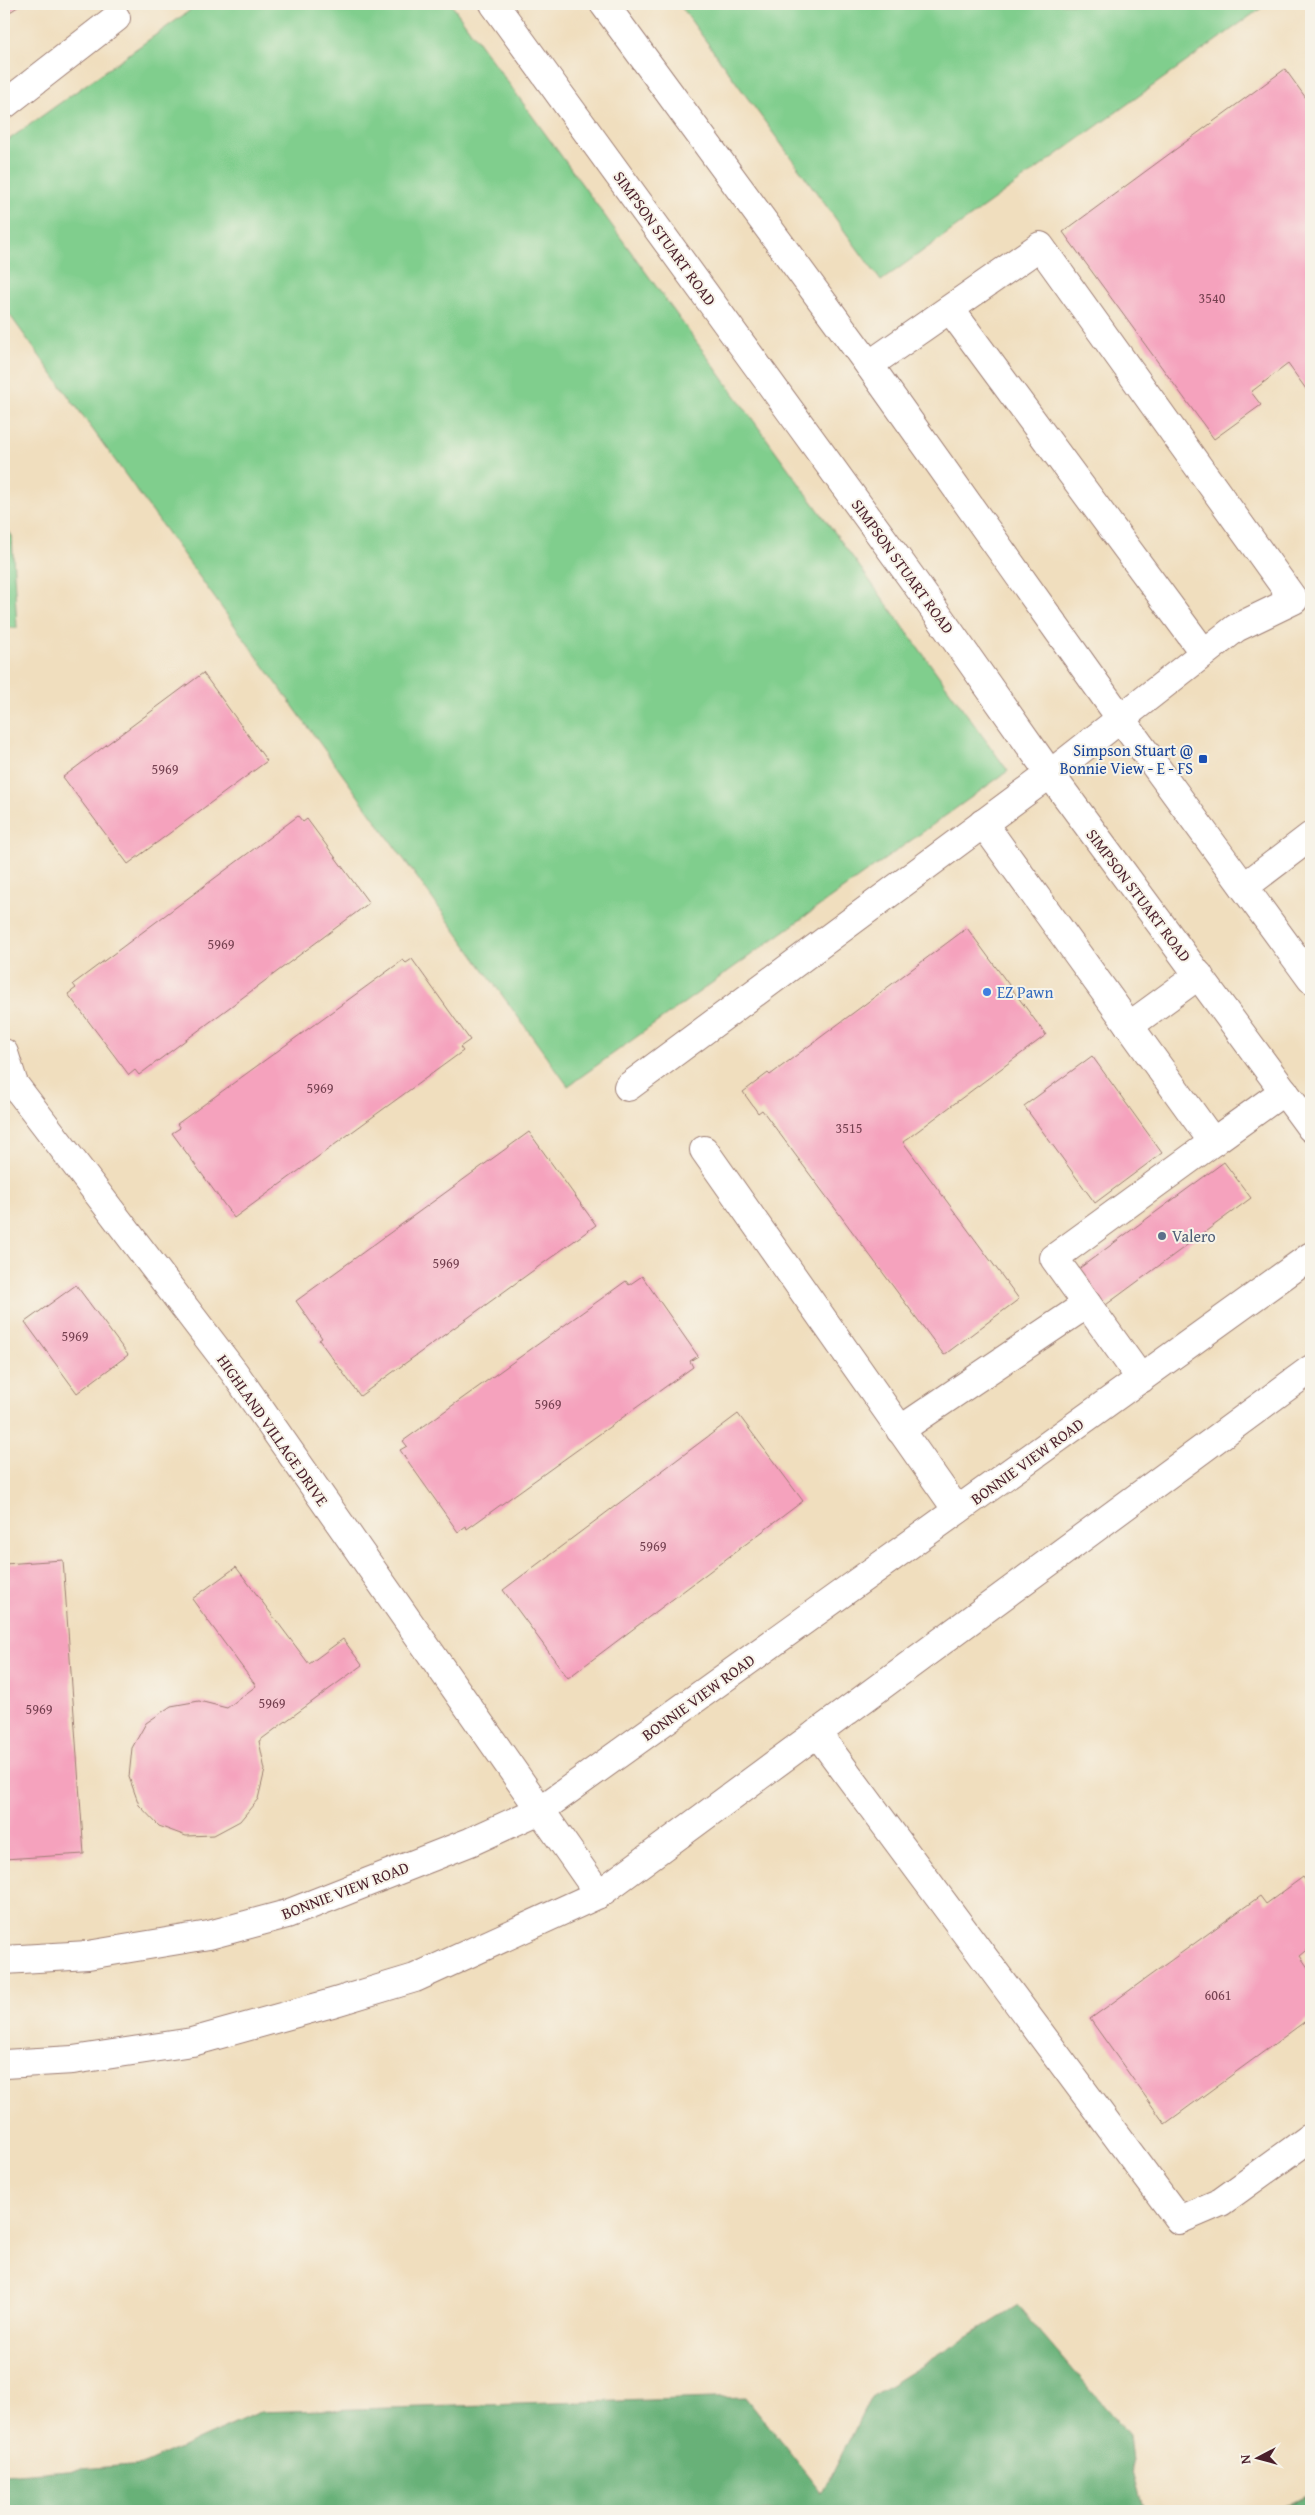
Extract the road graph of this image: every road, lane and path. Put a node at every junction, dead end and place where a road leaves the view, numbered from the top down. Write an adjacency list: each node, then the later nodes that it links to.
1 (494, 4): 10 (main road, SIMPSON STUART ROAD)
2 (604, 4): 6 (main road)
3 (116, 18): 4 (main road)
4 (4, 105)
5 (950, 309): 6 (main road); 7 (main road); 8 (main road)
6 (870, 365): 9 (main road)
7 (1303, 599): 8 (main road)
8 (1204, 653): 9 (main road)
9 (1121, 719): 10 (main road); 13 (main road)
10 (1050, 774): 11 (main road); 14 (main road, SIMPSON STUART ROAD)
11 (983, 823): 16 (main road); 18 (main road)
12 (1311, 836): 13 (main road)
13 (1244, 887): 15 (main road)
14 (1199, 975): 16 (main road); 19 (main road, SIMPSON STUART ROAD)
15 (1311, 979)
16 (1129, 1026): 21 (main road)
17 (4, 1053): 30 (main road, HIGHLAND VILLAGE DRIVE)
18 (628, 1087)
19 (1284, 1091): 20 (main road, SIMPSON STUART ROAD); 21 (main road)
20 (1311, 1128)
21 (1212, 1142): 24 (main road)
22 (704, 1150): 27 (main road)
23 (1311, 1256): 26 (main road, BONNIE VIEW ROAD)
24 (1086, 1304): 26 (main road); 27 (main road)
25 (1311, 1369): 29 (main road)
26 (1141, 1379): 28 (main road, BONNIE VIEW ROAD)
27 (900, 1430): 28 (main road)
28 (957, 1510): 30 (main road, BONNIE VIEW ROAD)
29 (817, 1733): 31 (main road); 34 (main road)
30 (542, 1809): 31 (main road, HIGHLAND VILLAGE DRIVE); 32 (main road, BONNIE VIEW ROAD)
31 (599, 1894): 33 (main road)
32 (4, 1960)
33 (4, 2064)
34 (1311, 2137)

